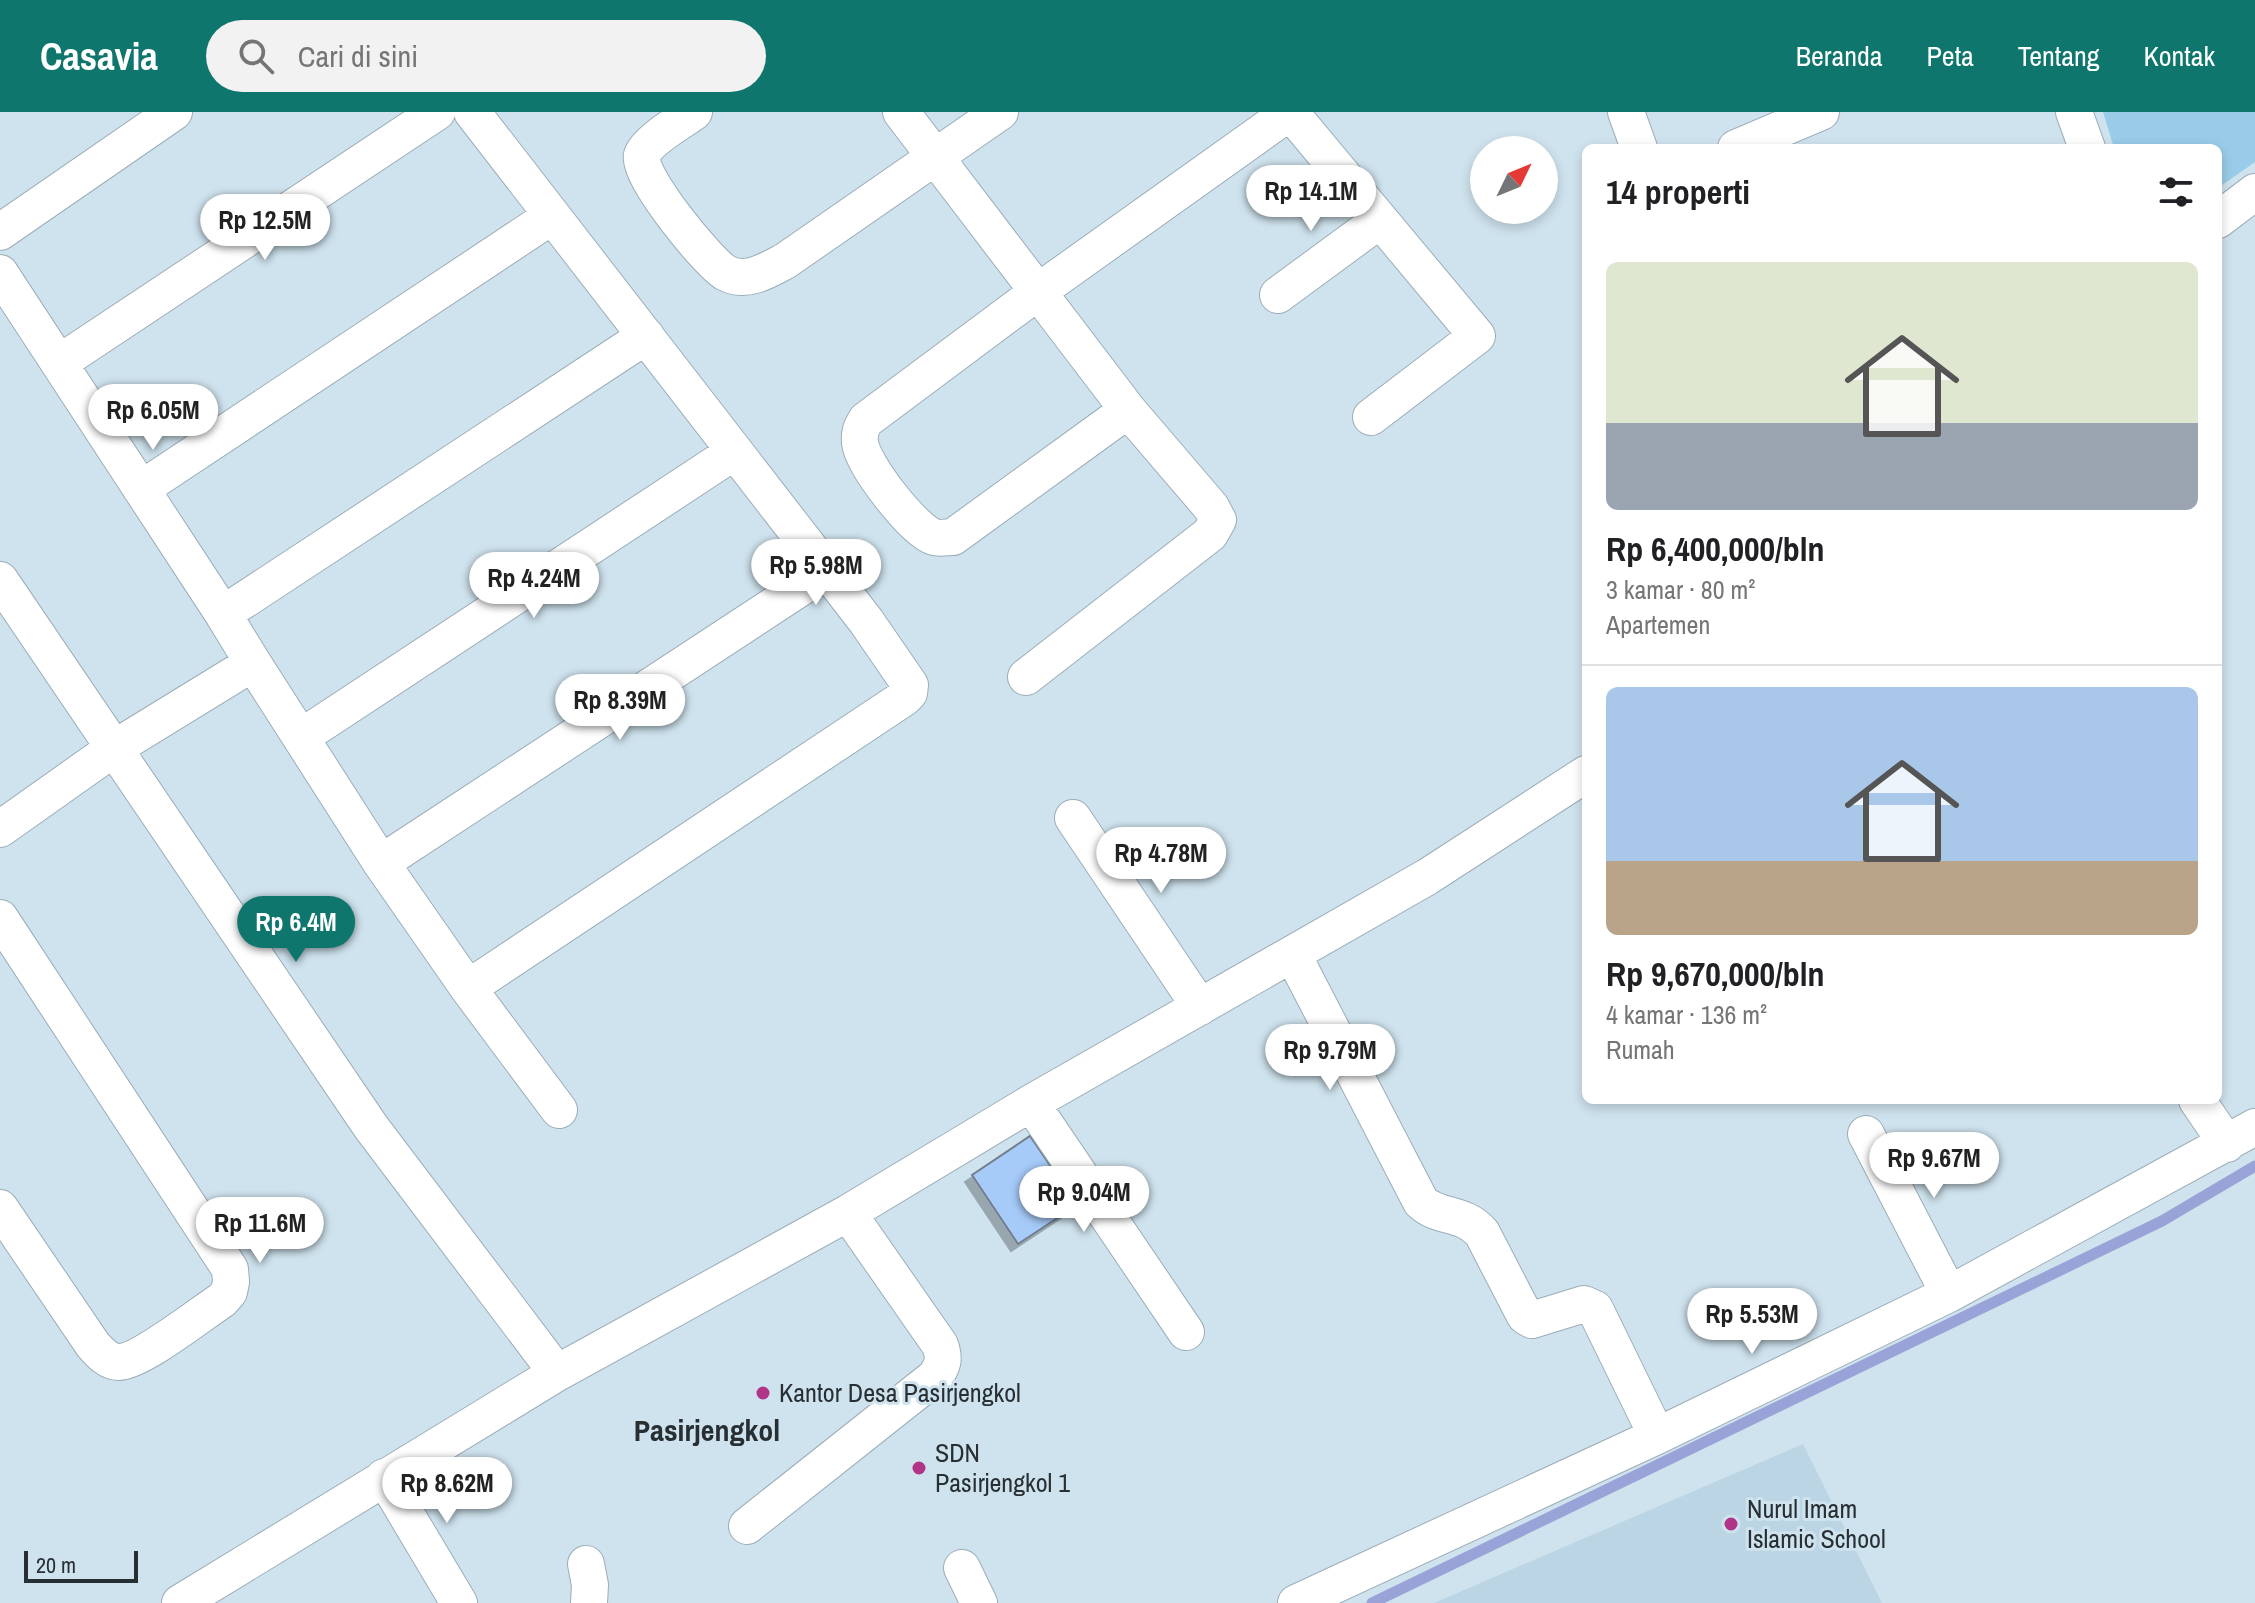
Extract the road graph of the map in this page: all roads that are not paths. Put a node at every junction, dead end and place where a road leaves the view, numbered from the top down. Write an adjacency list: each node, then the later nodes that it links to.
1 (174, 112): 19 (street)
2 (437, 112): 24 (street)
3 (472, 112): 16 (street)
4 (694, 112): 14 (street)
5 (901, 112): 14 (street)
6 (1000, 112): 14 (street)
7 (1290, 112): 18 (street); 21 (street)
8 (1626, 112): 11 (street)
9 (1821, 112): 12 (street)
10 (2074, 112): 13 (street)
11 (1638, 144)
12 (1745, 144)
13 (2086, 144)
14 (936, 157): 21 (street)
15 (2255, 192): 17 (street)
16 (552, 216): 23 (street); 28 (street)
17 (2222, 217)
18 (1380, 220): 22 (street); 26 (street)
19 (0, 232)
20 (0, 273): 24 (street)
21 (1039, 291): 25 (street); 25 (street)
22 (1278, 295)
23 (646, 336): 27 (street); 31 (street)
24 (59, 363): 28 (street)
25 (1128, 410): 33 (street)
26 (1371, 417)
27 (734, 452): 29 (street); 34 (street)
28 (141, 489): 31 (street)
29 (826, 571): 39 (street); 42 (street)
30 (0, 580): 35 (street)
31 (223, 614): 32 (street)
32 (253, 663): 34 (street); 35 (street)
33 (1026, 677)
34 (301, 737): 39 (street)
35 (113, 749): 38 (street); 53 (street)
36 (1582, 783): 41 (street)
37 (1073, 818): 43 (street)
38 (0, 829)
39 (381, 863): 42 (street)
40 (0, 918): 49 (street)
41 (1293, 955): 43 (street); 54 (street)
42 (468, 988): 46 (street)
43 (1200, 1007): 44 (street)
44 (1031, 1103): 50 (street); 52 (street)
45 (2202, 1104): 48 (street)
46 (559, 1110)
47 (1866, 1134): 51 (street)
48 (2241, 1135): 51 (street)
49 (0, 1208)
50 (848, 1213): 53 (street); 56 (street)
51 (1949, 1294): 54 (street)
52 (1186, 1332)
53 (557, 1373): 55 (street)
54 (1657, 1436): 63 (street)
55 (384, 1477): 59 (street); 60 (street)
56 (747, 1526)
57 (586, 1564): 61 (street)
58 (962, 1568): 62 (street)
59 (192, 1600)
60 (459, 1603)
61 (589, 1603)
62 (979, 1603)
63 (1296, 1603)

